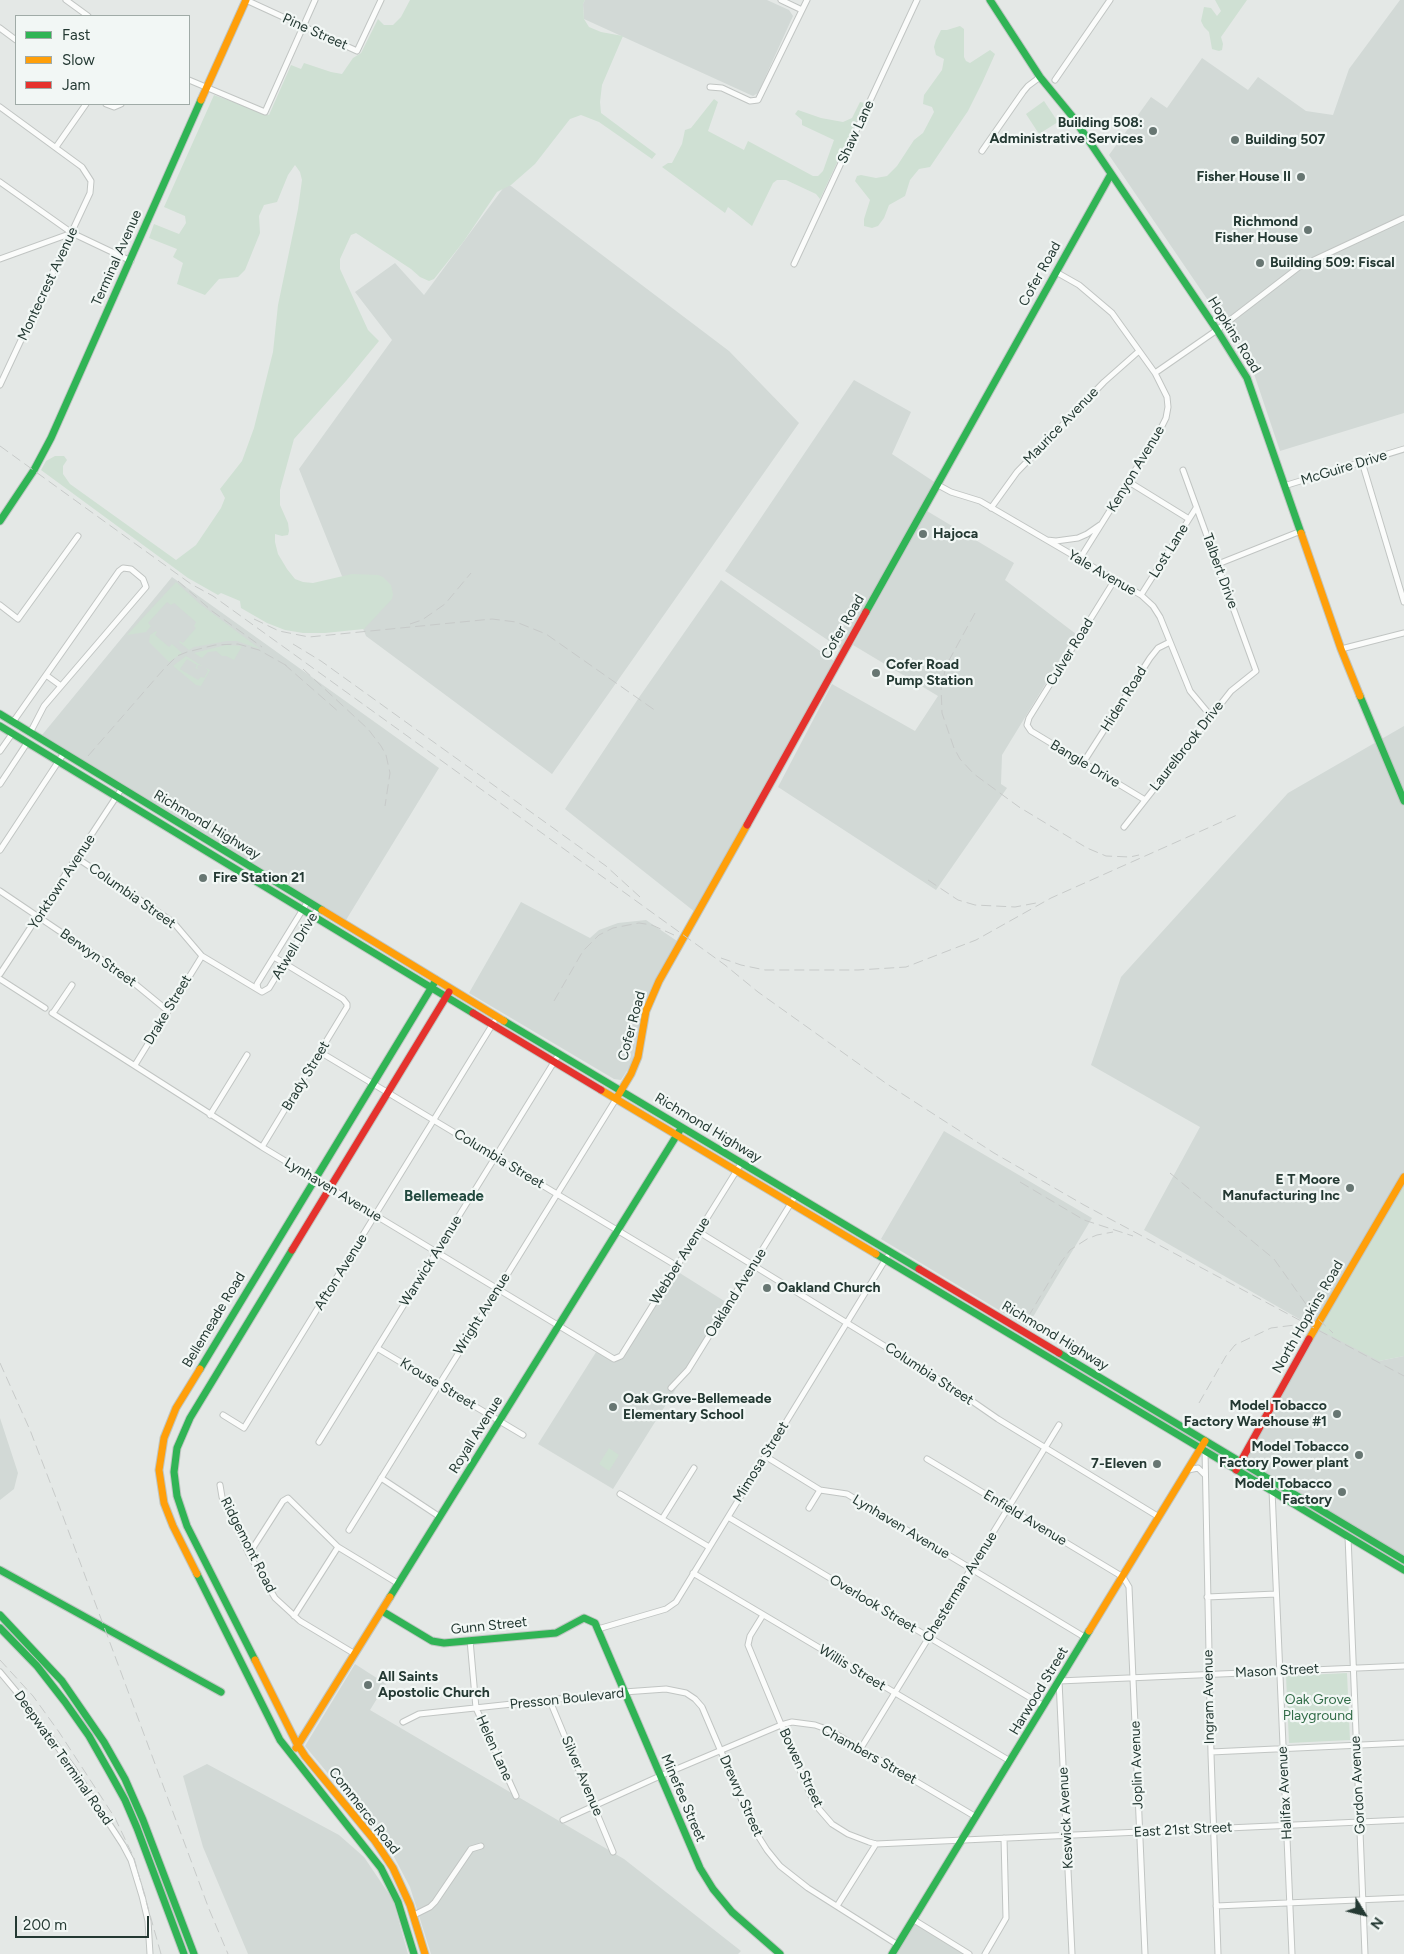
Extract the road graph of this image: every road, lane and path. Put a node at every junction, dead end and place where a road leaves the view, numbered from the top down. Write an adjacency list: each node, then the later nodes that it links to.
1 (66, 0): 11 (street)
2 (246, 0): 12 (street, Pine Street); 19 (main road, Terminal Avenue)
3 (314, 0): 12 (street)
4 (380, 0): 12 (street, Pine Street)
5 (781, 0): 10 (street)
6 (807, 0): 10 (street)
7 (918, 0): 30 (street, Shaw Lane)
8 (990, 0): 15 (main road, Hopkins Road)
9 (1110, 0): 17 (street)
10 (802, 10): 18 (street)
11 (87, 15)
12 (303, 26): 19 (street)
13 (0, 28): 14 (street)
14 (15, 39)
15 (1040, 77): 23 (street); 24 (main road, Hopkins Road)
16 (190, 80): 19 (street)
17 (1055, 80)
18 (710, 87)
19 (207, 88): 29 (main road, Terminal Avenue)
20 (85, 105): 22 (street)
21 (0, 106): 22 (street)
22 (56, 147): 27 (street, Montecrest Avenue)
23 (982, 151)
24 (1111, 174): 31 (main road, Cofer Road); 32 (main road, Hopkins Road)
25 (0, 182): 27 (street)
26 (1404, 218): 32 (street)
27 (72, 233): 28 (street); 29 (street); 35 (street, Montecrest Avenue)
28 (0, 259)
29 (131, 260): 45 (main road, Terminal Avenue)
30 (794, 264)
31 (1056, 272): 33 (street, Kenyon Avenue); 40 (main road, Cofer Road)
32 (1217, 330): 34 (street); 41 (main road, Hopkins Road)
33 (1139, 351): 34 (street, Kenyon Avenue); 42 (street, Maurice Avenue)
34 (1155, 373): 39 (street, Kenyon Avenue)
35 (0, 385)
36 (1404, 450): 37 (street, McGuire Drive)
37 (1362, 462): 41 (street, McGuire Drive); 54 (street)
38 (1183, 470): 43 (street, Talbert Drive)
39 (1129, 482): 44 (street); 46 (street, Kenyon Avenue)
40 (938, 485): 42 (street, Yale Avenue); 110 (main road, Cofer Road)
41 (1284, 486): 47 (main road, Hopkins Road)
42 (991, 508): 49 (street, Yale Avenue)
43 (1196, 508): 44 (street, Lost Lane); 51 (street, Talbert Drive)
44 (1189, 519): 53 (street, Lost Lane)
45 (0, 520)
46 (1102, 523): 49 (street); 50 (street, Kenyon Avenue)
47 (1301, 531): 51 (street); 58 (main road, Hopkins Road)
48 (78, 536): 55 (street)
49 (1044, 540): 50 (street, Yale Avenue)
50 (1079, 560): 52 (street, Yale Avenue)
51 (1218, 564): 59 (street, Talbert Drive)
52 (1114, 580): 53 (street, Yale Avenue); 65 (street, Culver Road)
53 (1142, 595): 57 (street, Yale Avenue)
54 (1404, 602)
55 (0, 605)
56 (1404, 633): 58 (street)
57 (1170, 642): 63 (street, Yale Avenue); 73 (street, Hiden Road)
58 (1341, 649): 76 (main road, Hopkins Road)
59 (1256, 671): 63 (street, Laurelbrook Drive)
60 (46, 675): 61 (street); 61 (street); 64 (street)
61 (61, 686): 67 (street)
62 (0, 714): 64 (main road, Richmond Highway)
63 (1210, 715): 78 (street, Laurelbrook Drive)
64 (13, 722): 67 (main road, Richmond Highway)
65 (1027, 725): 73 (street, Bangle Drive)
66 (0, 726): 68 (main road, Richmond Highway)
67 (30, 732): 71 (main road, Richmond Highway)
68 (12, 734): 69 (main road, Richmond Highway); 70 (street)
69 (27, 743): 72 (main road, Richmond Highway); 74 (street)
70 (0, 751)
71 (64, 753): 72 (street); 75 (main road, Richmond Highway)
72 (58, 761): 77 (main road, Richmond Highway); 81 (street)
73 (1084, 763): 78 (street, Bangle Drive)
74 (0, 784)
75 (122, 788): 77 (street, Yorktown Avenue); 84 (main road, Richmond Highway)
76 (1402, 790): 79 (main road)
77 (117, 797): 82 (street, Yorktown Avenue); 86 (main road, Richmond Highway)
78 (1145, 800): 80 (street, Laurelbrook Drive)
79 (1404, 801)
80 (1124, 827)
81 (0, 850)
82 (77, 858): 87 (street, Yorktown Avenue); 89 (street, Columbia Street)
83 (0, 891): 87 (street, Berwyn Street)
84 (308, 901): 85 (main road, Richmond Highway); 86 (street, Atwell Drive)
85 (318, 908): 88 (street, Atwell Drive); 94 (main road, Richmond Highway)
86 (302, 910): 88 (main road, Richmond Highway); 90 (street, Atwell Drive)
87 (39, 917): 92 (street, Yorktown Avenue); 101 (street, Berwyn Street)
88 (313, 917): 91 (street, Atwell Drive); 96 (main road, Richmond Highway)
89 (202, 956): 98 (street, Columbia Street); 101 (street, Drake Street)
90 (274, 957): 91 (street); 98 (street, Atwell Drive)
91 (284, 963): 98 (street, Atwell Drive); 104 (street, Brady Street)
92 (0, 974)
93 (0, 979): 100 (street)
94 (436, 980): 96 (main road, Bellemeade Road); 97 (main road, Richmond Highway)
95 (72, 985): 108 (street, Lynhaven Avenue)
96 (430, 988): 99 (main road, Richmond Highway); 109 (main road, Bellemeade Road)
97 (451, 988): 99 (main road); 102 (main road, Richmond Highway)
98 (258, 989)
99 (445, 997): 103 (main road, Richmond Highway); 111 (main road)
100 (45, 1008)
101 (168, 1011): 108 (street, Drake Street)
102 (498, 1017): 103 (street, Afton Avenue); 105 (main road, Richmond Highway)
103 (493, 1025): 107 (main road, Richmond Highway); 114 (street, Afton Avenue)
104 (320, 1052): 109 (street, Columbia Street); 117 (street, Brady Street)
105 (559, 1054): 107 (street, Warwick Avenue); 110 (main road, Richmond Highway)
106 (247, 1055): 113 (street)
107 (554, 1062): 112 (main road, Richmond Highway); 118 (street, Warwick Avenue)
108 (136, 1066): 113 (street, Lynhaven Avenue)
109 (373, 1084): 111 (street, Columbia Street); 122 (main road, Bellemeade Road)
110 (621, 1090): 112 (main road, Cofer Road); 115 (main road, Richmond Highway)
111 (387, 1093): 114 (street, Columbia Street); 123 (main road)
112 (616, 1099): 116 (main road, Richmond Highway); 124 (street, Wright Avenue)
113 (210, 1115): 117 (street, Lynhaven Avenue)
114 (435, 1121): 118 (street, Columbia Street); 127 (street, Afton Avenue)
115 (682, 1127): 116 (main road, Royall Avenue); 119 (main road, Richmond Highway)
116 (677, 1136): 120 (main road, Richmond Highway); 128 (main road, Royall Avenue)
117 (262, 1147): 122 (street, Lynhaven Avenue)
118 (495, 1157): 124 (street, Columbia Street); 130 (street, Warwick Avenue)
119 (742, 1162): 120 (street, Webber Avenue); 125 (main road, Richmond Highway)
120 (736, 1171): 126 (main road, Richmond Highway); 129 (street, Webber Avenue)
121 (1404, 1177): 152 (main road, North Hopkins Road)
122 (315, 1179): 123 (street, Lynhaven Avenue); 203 (main road, Bellemeade Road)
123 (329, 1188): 127 (street, Lynhaven Avenue); 213 (main road, Commerce Road)
124 (557, 1193): 128 (street, Columbia Street); 135 (street, Wright Avenue)
125 (796, 1195): 126 (street, Oakland Avenue); 131 (main road, Richmond Highway)
126 (791, 1204): 132 (main road, Richmond Highway); 133 (street, Oakland Avenue)
127 (376, 1216): 130 (street, Lynhaven Avenue); 142 (street, Afton Avenue)
128 (618, 1230): 134 (street, Columbia Street); 137 (main road, Royall Avenue)
129 (699, 1232): 133 (street, Columbia Street); 134 (street, Webber Avenue)
130 (436, 1252): 135 (street, Lynhaven Avenue); 138 (street, Warwick Avenue)
131 (891, 1252): 132 (street, Mimosa Street); 146 (main road, Richmond Highway)
132 (885, 1260): 136 (street, Mimosa Street); 149 (main road, Richmond Highway)
133 (753, 1265): 136 (street, Columbia Street); 141 (street, Oakland Avenue)
134 (677, 1266): 139 (street, Webber Avenue)
135 (497, 1289): 137 (street, Lynhaven Avenue); 140 (street, Wright Avenue)
136 (847, 1323): 148 (street, Columbia Street); 150 (street, Mimosa Street)
137 (559, 1326): 139 (street, Lynhaven Avenue); 143 (main road, Royall Avenue)
138 (377, 1348): 140 (street, Krouse Street); 147 (street, Warwick Avenue)
139 (618, 1358)
140 (439, 1384): 143 (street, Krouse Street); 157 (street, Wright Avenue)
141 (671, 1388)
142 (223, 1415)
143 (500, 1421): 145 (street, Krouse Street); 165 (main road, Royall Avenue)
144 (1059, 1426): 148 (street, Chesterman Avenue)
145 (523, 1436)
146 (1205, 1441): 149 (main road, Harwood Street); 152 (main road, Richmond Highway)
147 (319, 1442)
148 (1046, 1448): 164 (street, Chesterman Avenue); 167 (street, Columbia Street)
149 (1202, 1451): 154 (main road, Harwood Street); 155 (main road, Richmond Highway); 156 (street, Ingram Avenue)
150 (765, 1456): 160 (street, Lynhaven Avenue); 166 (street, Mimosa Street)
151 (927, 1459): 164 (street, Enfield Avenue)
152 (1240, 1462): 155 (main road, North Hopkins Road); 158 (main road, Richmond Highway)
153 (694, 1468): 168 (street)
154 (1188, 1470): 156 (street); 167 (main road, Harwood Street)
155 (1236, 1470): 161 (main road, Richmond Highway)
156 (1204, 1474): 183 (street, Ingram Avenue)
157 (381, 1478): 165 (street); 170 (street, Wright Avenue)
158 (1275, 1484): 161 (street); 169 (main road, Richmond Highway)
159 (220, 1485): 174 (street, Ridgemont Road)
160 (820, 1490): 163 (street); 176 (street, Lynhaven Avenue)
161 (1271, 1491): 171 (main road, Richmond Highway); 182 (street, Halifax Avenue)
162 (620, 1494): 168 (street)
163 (809, 1508)
164 (1008, 1509): 176 (street, Chesterman Avenue); 180 (street, Enfield Avenue)
165 (440, 1517): 181 (main road, Royall Avenue)
166 (728, 1517): 173 (street, Mimosa Street); 190 (street, Overlook Street)
167 (1159, 1517): 180 (main road, Harwood Street)
168 (662, 1519): 173 (street)
169 (1347, 1526): 171 (street, Gordon Avenue); 175 (main road, Richmond Highway)
170 (349, 1530)
171 (1348, 1537): 178 (main road, Richmond Highway); 195 (street, Gordon Avenue)
172 (338, 1547): 174 (street); 181 (street); 187 (street)
173 (709, 1547): 179 (street, Mimosa Street)
174 (249, 1554): 187 (street, Ridgemont Road)
175 (1404, 1560)
176 (972, 1569): 190 (street, Chesterman Avenue); 191 (street, Lynhaven Avenue)
177 (0, 1570): 201 (main road)
178 (1404, 1570)
179 (693, 1573): 185 (street, Willis Street); 189 (street, Mimosa Street)
180 (1123, 1577): 191 (main road, Harwood Street); 199 (street, Joplin Avenue)
181 (399, 1584): 184 (main road, Royall Avenue)
182 (1276, 1594): 183 (street); 196 (street, Halifax Avenue)
183 (1207, 1597): 198 (street, Ingram Avenue)
184 (382, 1611): 192 (main road, Gunn Street); 193 (main road, Royall Avenue)
185 (763, 1614): 204 (street, Willis Street); 210 (street, Bowen Street)
186 (0, 1615): 246 (main road)
187 (294, 1616): 193 (street, Ridgemont Road)
188 (0, 1628): 245 (main road)
189 (598, 1629): 192 (main road, Gunn Street); 202 (main road, Minefee Street)
190 (929, 1638): 204 (street, Chesterman Avenue); 207 (street, Overlook Street)
191 (1086, 1638): 200 (main road, Harwood Street)
192 (470, 1640): 208 (street, Helen Lane)
193 (355, 1654): 213 (main road, Royall Avenue)
194 (1404, 1666): 195 (street, Mason Street)
195 (1353, 1668): 196 (street, Mason Street); 212 (street, Gordon Avenue)
196 (1279, 1671): 198 (street, Mason Street); 215 (street, Halifax Avenue)
197 (0, 1672): 244 (street, Deepwater Terminal Road)
198 (1209, 1674): 199 (street, Mason Street); 217 (street, Ingram Avenue)
199 (1133, 1678): 200 (street, Mason Street); 229 (street, Joplin Avenue)
200 (1060, 1681): 207 (main road, Harwood Street); 230 (street, Keswick Avenue)
201 (221, 1692)
202 (624, 1692): 205 (street, Presson Boulevard); 206 (street, Presson Boulevard); 220 (main road, Minefee Street)
203 (257, 1694): 218 (main road, Commerce Road)
204 (895, 1694): 214 (street, Chesterman Avenue); 219 (street, Willis Street)
205 (550, 1701): 208 (street, Presson Boulevard); 222 (street, Silver Avenue)
206 (699, 1703): 216 (street, Drewry Street)
207 (1044, 1706): 219 (main road, Harwood Street)
208 (476, 1708): 209 (street, Presson Boulevard); 221 (street, Helen Lane)
209 (402, 1722)
210 (781, 1725): 214 (street, Chambers Street); 216 (street, Chambers Street); 233 (street, Bowen Street)
211 (1404, 1743): 212 (street)
212 (1356, 1745): 215 (street); 226 (street, Gordon Avenue)
213 (298, 1746): 218 (main road, Royall Avenue); 241 (main road, Commerce Road)
214 (862, 1748): 223 (street, Chambers Street)
215 (1283, 1748): 217 (street); 227 (street, Halifax Avenue)
216 (721, 1751): 220 (street, Chambers Street); 239 (street, Drewry Street)
217 (1210, 1752): 228 (street, Ingram Avenue)
218 (291, 1756): 247 (main road, Commerce Road)
219 (1010, 1761): 223 (main road, Harwood Street)
220 (660, 1776): 222 (street, Chambers Street); 249 (main road, Minefee Street)
221 (516, 1796)
222 (594, 1804): 224 (street, Chambers Street); 235 (street, Silver Avenue)
223 (976, 1817): 232 (main road, Harwood Street)
224 (563, 1820)
225 (1404, 1820): 226 (street, East 21st Street)
226 (1360, 1822): 227 (street, East 21st Street); 237 (street, Gordon Avenue)
227 (1286, 1826): 228 (street, East 21st Street); 238 (street, Halifax Avenue)
228 (1213, 1829): 229 (street, East 21st Street); 240 (street, Ingram Avenue)
229 (1140, 1832): 230 (street, East 21st Street); 254 (street, Joplin Avenue)
230 (1067, 1836): 231 (street, East 21st Street); 253 (street, Keswick Avenue)
231 (1004, 1838): 232 (street, East 21st Street); 252 (street)
232 (962, 1840): 233 (street, Bowen Street); 242 (main road, Harwood Street)
233 (876, 1844): 239 (street)
234 (481, 1846): 241 (street)
235 (613, 1852)
236 (1404, 1898): 237 (street)
237 (1363, 1900): 238 (street); 257 (street, Gordon Avenue)
238 (1290, 1903): 240 (street); 256 (street, Halifax Avenue)
239 (837, 1906): 243 (street, Drewry Street)
240 (1216, 1906): 255 (street, Ingram Avenue)
241 (414, 1915): 248 (main road, Commerce Road)
242 (914, 1920): 243 (main road, Harwood Street); 251 (street)
243 (898, 1944): 250 (main road, Harwood Street)
244 (150, 1954)
245 (184, 1954)
246 (194, 1954)
247 (414, 1954)
248 (425, 1954)
249 (780, 1954)
250 (892, 1954)
251 (969, 1954)
252 (985, 1954)
253 (1072, 1954)
254 (1145, 1954)
255 (1218, 1954)
256 (1292, 1954)
257 (1366, 1954)

